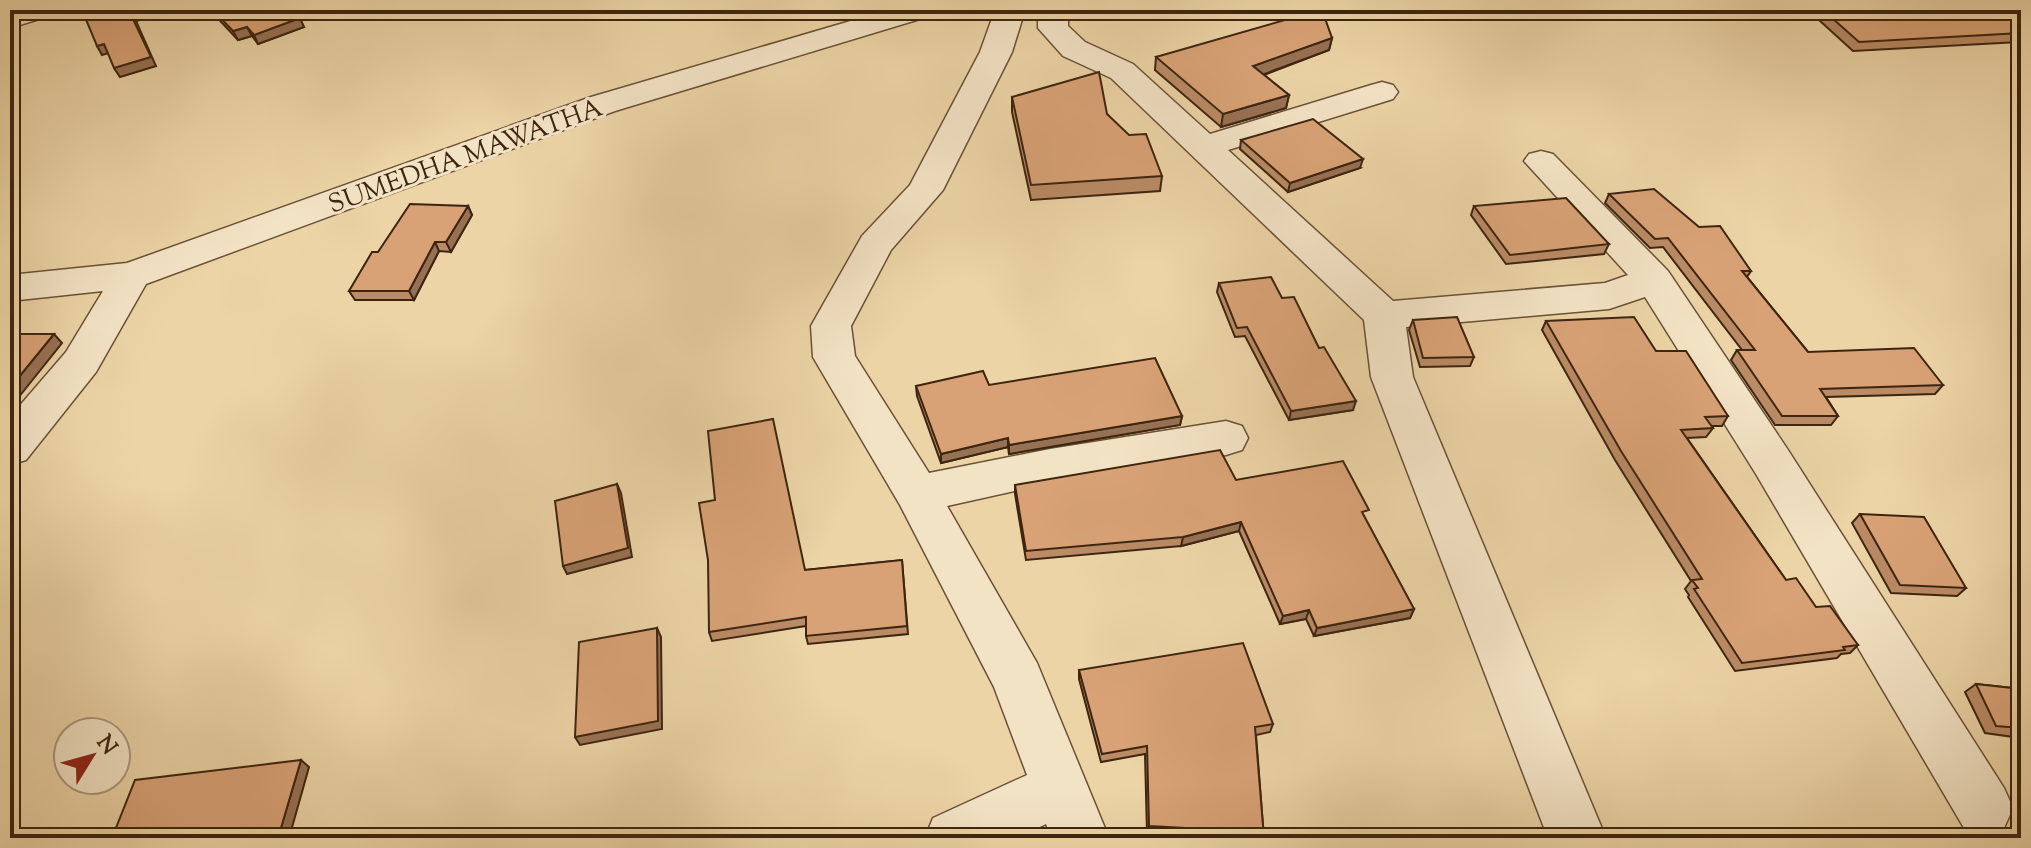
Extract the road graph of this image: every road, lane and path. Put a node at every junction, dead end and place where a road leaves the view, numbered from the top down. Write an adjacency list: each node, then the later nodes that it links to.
1 (39, 10): 5 (street)
2 (920, 10): 9 (street, SUMEDHA MAWATHA)
3 (1010, 10): 15 (street)
4 (1053, 10): 7 (street)
5 (10, 19)
6 (1382, 92): 7 (street)
7 (1205, 146): 12 (street)
8 (1541, 161): 10 (street)
9 (132, 275): 11 (street, SUMEDHA MAWATHA); 14 (street)
10 (1654, 280): 12 (street); 16 (street)
11 (10, 288)
12 (1384, 315): 19 (street)
13 (1226, 438): 15 (street)
14 (10, 448)
15 (917, 494): 17 (street)
16 (1984, 808)
17 (1070, 813): 18 (street)
18 (954, 838)
19 (1577, 838)

